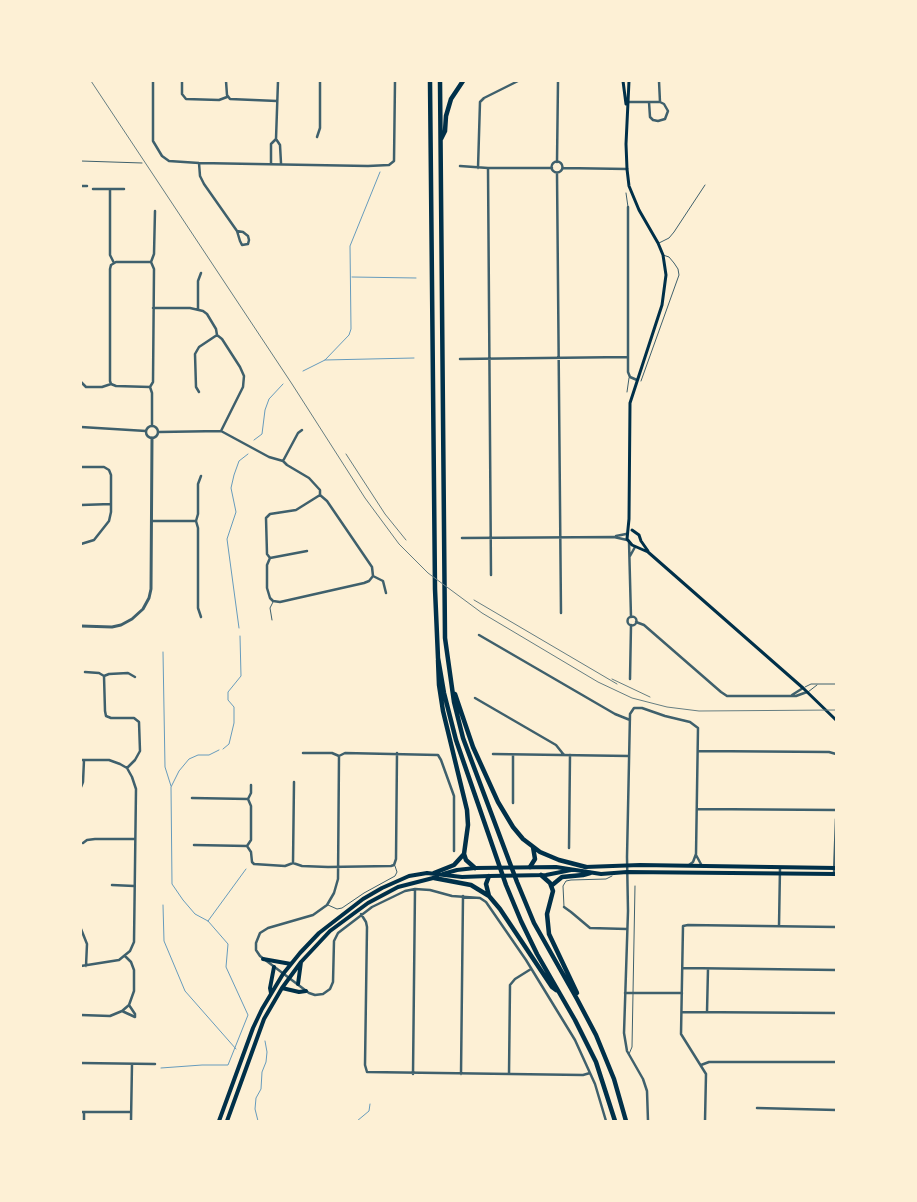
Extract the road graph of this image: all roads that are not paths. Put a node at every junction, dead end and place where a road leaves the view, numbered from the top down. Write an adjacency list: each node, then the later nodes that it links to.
1 (153, 81): 27 (street)
2 (182, 81): 15 (street)
3 (226, 81): 15 (street)
4 (278, 81): 16 (street)
5 (320, 81): 21 (street)
6 (395, 81): 29 (street)
7 (430, 81): 108 (highway)
8 (440, 81): 23 (highway)
9 (463, 81): 23 (highway)
10 (518, 81): 31 (street)
11 (558, 81): 25 (street)
12 (623, 81): 20 (main road)
13 (629, 81): 17 (main road)
14 (659, 81): 19 (street)
15 (227, 97): 16 (street)
16 (277, 101): 22 (street)
17 (627, 102): 18 (street); 20 (main road)
18 (649, 102): 19 (street); 19 (street)
19 (660, 102)
20 (627, 107): 35 (main road)
21 (317, 137)
22 (276, 139): 28 (street); 29 (street)
23 (440, 140): 116 (highway)
24 (81, 161): 26 (lane)
25 (558, 162): 33 (street); 34 (street)
26 (142, 163)
27 (199, 164): 28 (street); 46 (street)
28 (271, 164): 29 (street)
29 (281, 164)
30 (460, 166): 31 (street)
31 (478, 168): 32 (street)
32 (488, 168): 33 (street); 58 (street)
33 (552, 168): 36 (street)
34 (563, 168): 35 (street); 36 (street)
35 (627, 168): 47 (main road)
36 (557, 173): 59 (street)
37 (705, 185): 47 (lane)
38 (81, 186): 39 (street)
39 (87, 186)
40 (93, 189): 41 (street)
41 (110, 189): 42 (street); 49 (street)
42 (124, 189)
43 (626, 193): 44 (lane)
44 (628, 207): 57 (street)
45 (155, 211): 50 (street)
46 (237, 231): 46 (street)
47 (658, 243): 48 (main road)
48 (663, 255): 54 (main road); 55 (lane)
49 (114, 262): 50 (street); 64 (street)
50 (151, 262): 52 (street)
51 (201, 273): 53 (street)
52 (153, 308): 53 (street); 65 (street)
53 (198, 309): 56 (street)
54 (656, 323): 55 (lane); 62 (main road)
55 (661, 324): 62 (lane)
56 (217, 335): 66 (street); 71 (street)
57 (627, 357): 59 (street); 61 (street)
58 (490, 358): 59 (street); 60 (street); 84 (street)
59 (559, 358): 85 (street)
60 (460, 359)
61 (630, 377): 62 (street); 67 (lane)
62 (639, 381): 83 (main road)
63 (81, 382): 64 (street)
64 (111, 384): 65 (street)
65 (150, 387): 68 (street)
66 (199, 392)
67 (628, 392)
68 (152, 426): 72 (street); 73 (street)
69 (81, 427): 72 (street)
70 (302, 430): 75 (street)
71 (221, 431): 73 (street); 75 (street)
72 (146, 432): 74 (street)
73 (158, 432): 74 (street)
74 (152, 438): 82 (street)
75 (283, 461): 78 (street)
76 (81, 467): 79 (street)
77 (201, 476): 81 (street)
78 (320, 495): 95 (street); 97 (street)
79 (111, 504): 80 (street); 90 (street)
80 (81, 505)
81 (196, 521): 82 (street); 101 (street)
82 (152, 522): 105 (street)
83 (629, 531): 86 (street); 88 (main road); 89 (main road)
84 (491, 537): 85 (street); 87 (street); 96 (street)
85 (560, 537): 86 (street); 100 (street)
86 (614, 537): 88 (street)
87 (462, 538)
88 (628, 541): 91 (main road); 94 (street)
89 (641, 542): 91 (main road); 93 (main road)
90 (81, 544)
91 (636, 547): 93 (main road); 94 (street)
92 (308, 552): 95 (street)
93 (648, 552): 115 (main road)
94 (630, 556): 102 (street)
95 (270, 558): 99 (street)
96 (491, 575)
97 (373, 576): 98 (street); 99 (street)
98 (386, 593)
99 (273, 601): 103 (lane)
100 (560, 613)
101 (201, 617)
102 (630, 617): 104 (street); 106 (street)
103 (272, 620)
104 (636, 622): 106 (street); 118 (street)
105 (81, 626)
106 (631, 626): 112 (street)
107 (479, 635): 120 (street)
108 (438, 658): 150 (highway); 205 (highway)
109 (85, 672): 110 (street)
110 (104, 676): 111 (street); 133 (street)
111 (135, 677)
112 (630, 679)
113 (817, 684): 114 (lane); 115 (lane); 117 (lane)
114 (836, 684)
115 (804, 688): 117 (main road); 118 (street)
116 (452, 691): 147 (highway); 210 (highway)
117 (808, 692): 118 (street); 121 (main road)
118 (791, 695)
119 (474, 698): 128 (street)
120 (630, 720): 122 (street); 131 (street)
121 (836, 720)
122 (698, 751): 126 (street); 140 (street)
123 (304, 753): 130 (street)
124 (397, 754): 130 (street); 149 (street); 153 (street)
125 (493, 754): 127 (street)
126 (836, 754)
127 (513, 755): 128 (street); 139 (street)
128 (564, 755): 129 (street)
129 (570, 755): 131 (street); 148 (street)
130 (339, 756): 154 (street)
131 (629, 756): 155 (street)
132 (83, 760): 133 (street); 136 (street)
133 (127, 768): 143 (street)
134 (294, 782): 152 (street)
135 (251, 785): 138 (street)
136 (81, 787)
137 (192, 798): 138 (street)
138 (248, 799): 146 (street)
139 (513, 803)
140 (697, 809): 141 (street); 151 (street)
141 (836, 810)
142 (836, 819): 162 (street)
143 (135, 839): 144 (street); 174 (street)
144 (83, 843)
145 (194, 845): 146 (street)
146 (247, 846): 152 (street)
147 (533, 847): 158 (highway); 159 (highway)
148 (569, 848)
149 (454, 851)
150 (464, 854): 161 (highway); 170 (highway)
151 (696, 854): 156 (street); 157 (street)
152 (293, 863): 154 (street)
153 (394, 865): 154 (street); 182 (lane)
154 (338, 866): 182 (street)
155 (627, 866): 156 (main road); 159 (main road); 165 (street)
156 (687, 866): 157 (main road)
157 (703, 866): 160 (main road)
158 (530, 867): 161 (main road); 163 (main road)
159 (586, 867): 163 (main road)
160 (780, 867): 162 (main road); 168 (street)
161 (475, 868): 167 (main road)
162 (835, 868): 169 (street)
163 (574, 869): 164 (main road); 172 (main road)
164 (590, 872): 166 (main road); 175 (highway)
165 (628, 872): 166 (main road); 168 (main road); 178 (street)
166 (614, 873): 183 (lane)
167 (443, 874): 170 (main road); 171 (main road)
168 (780, 874): 169 (main road); 185 (street)
169 (835, 874)
170 (434, 875): 181 (highway); 191 (main road); 192 (main road)
171 (491, 875): 172 (main road); 181 (highway)
172 (541, 875): 175 (highway)
173 (112, 886): 174 (street)
174 (134, 886): 189 (street)
175 (551, 886): 210 (highway)
176 (635, 886): 179 (lane)
177 (415, 889): 180 (street); 184 (street); 224 (street)
178 (628, 890): 179 (lane); 188 (street)
179 (635, 894): 209 (lane)
180 (463, 896): 197 (street); 225 (street)
181 (489, 896): 205 (highway)
182 (327, 905): 190 (street)
183 (564, 908): 188 (street)
184 (361, 914): 204 (street); 224 (street)
185 (779, 926): 186 (street); 196 (street)
186 (836, 926)
187 (81, 929): 194 (street)
188 (627, 929): 208 (street)
189 (125, 956): 194 (street); 211 (street)
190 (264, 959): 192 (main road); 195 (street)
191 (301, 962): 201 (main road); 202 (main road)
192 (291, 964): 200 (main road)
193 (81, 966): 194 (street)
194 (86, 966)
195 (274, 967): 200 (street); 207 (main road)
196 (683, 968): 198 (street); 206 (street)
197 (531, 969): 223 (street); 226 (street)
198 (708, 969): 199 (street); 214 (street)
199 (836, 970)
200 (283, 974): 201 (street); 207 (main road)
201 (289, 978): 202 (street); 203 (main road)
202 (298, 984): 204 (street)
203 (282, 988): 204 (main road); 234 (main road)
204 (306, 991)
205 (560, 992): 236 (highway)
206 (682, 992): 209 (street); 213 (street)
207 (271, 993): 233 (main road)
208 (625, 993): 209 (street); 217 (street)
209 (633, 993): 217 (lane)
210 (577, 999): 237 (highway)
211 (129, 1005): 212 (street); 212 (street)
212 (122, 1011): 216 (street)
213 (682, 1012): 214 (street); 222 (street)
214 (707, 1012): 215 (street)
215 (836, 1013)
216 (81, 1015)
217 (628, 1054): 238 (street)
218 (836, 1062): 222 (street)
219 (81, 1063): 220 (street)
220 (132, 1064): 221 (street); 230 (street)
221 (155, 1064)
222 (700, 1065): 239 (street)
223 (590, 1073): 226 (street); 235 (street)
224 (413, 1074): 225 (street)
225 (461, 1074): 226 (street)
226 (509, 1074)
227 (757, 1108): 228 (street)
228 (836, 1110)
229 (83, 1112): 230 (street); 231 (street)
230 (131, 1112): 232 (street)
231 (84, 1121)
232 (131, 1121)
233 (220, 1121)
234 (227, 1121)
235 (606, 1121)
236 (615, 1121)
237 (626, 1121)
238 (648, 1121)
239 (705, 1121)

